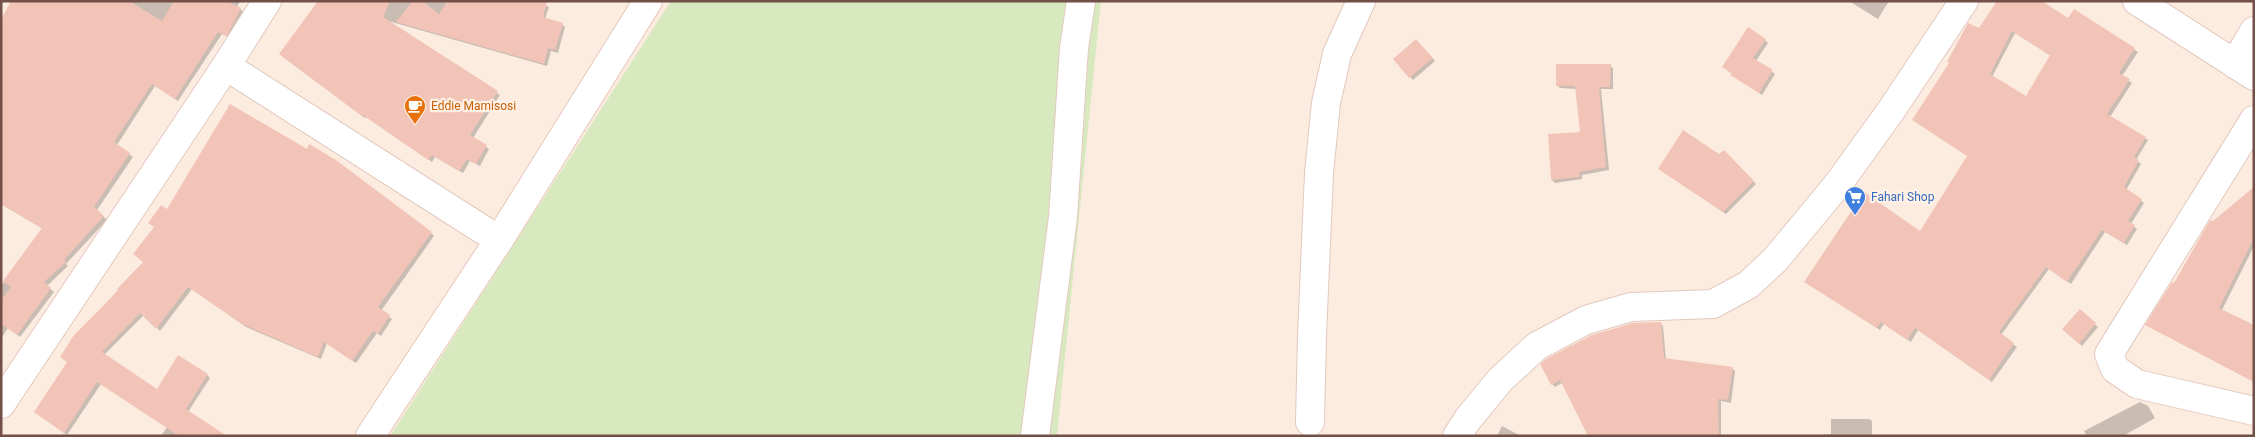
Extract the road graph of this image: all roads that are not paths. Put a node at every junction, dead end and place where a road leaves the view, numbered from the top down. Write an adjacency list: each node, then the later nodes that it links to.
1 (266, 1): 8 (street)
2 (648, 1): 11 (street)
3 (1081, 1): 16 (street)
4 (1361, 1): 14 (street)
5 (1964, 1): 17 (street)
6 (2137, 1): 9 (street)
7 (2254, 31): 9 (street)
8 (226, 66): 11 (street); 12 (street)
9 (2244, 70)
10 (2254, 120): 13 (street)
11 (499, 240): 15 (street)
12 (1, 404)
13 (2254, 411)
14 (1310, 422)
15 (370, 436)
16 (1035, 436)
17 (1457, 436)

